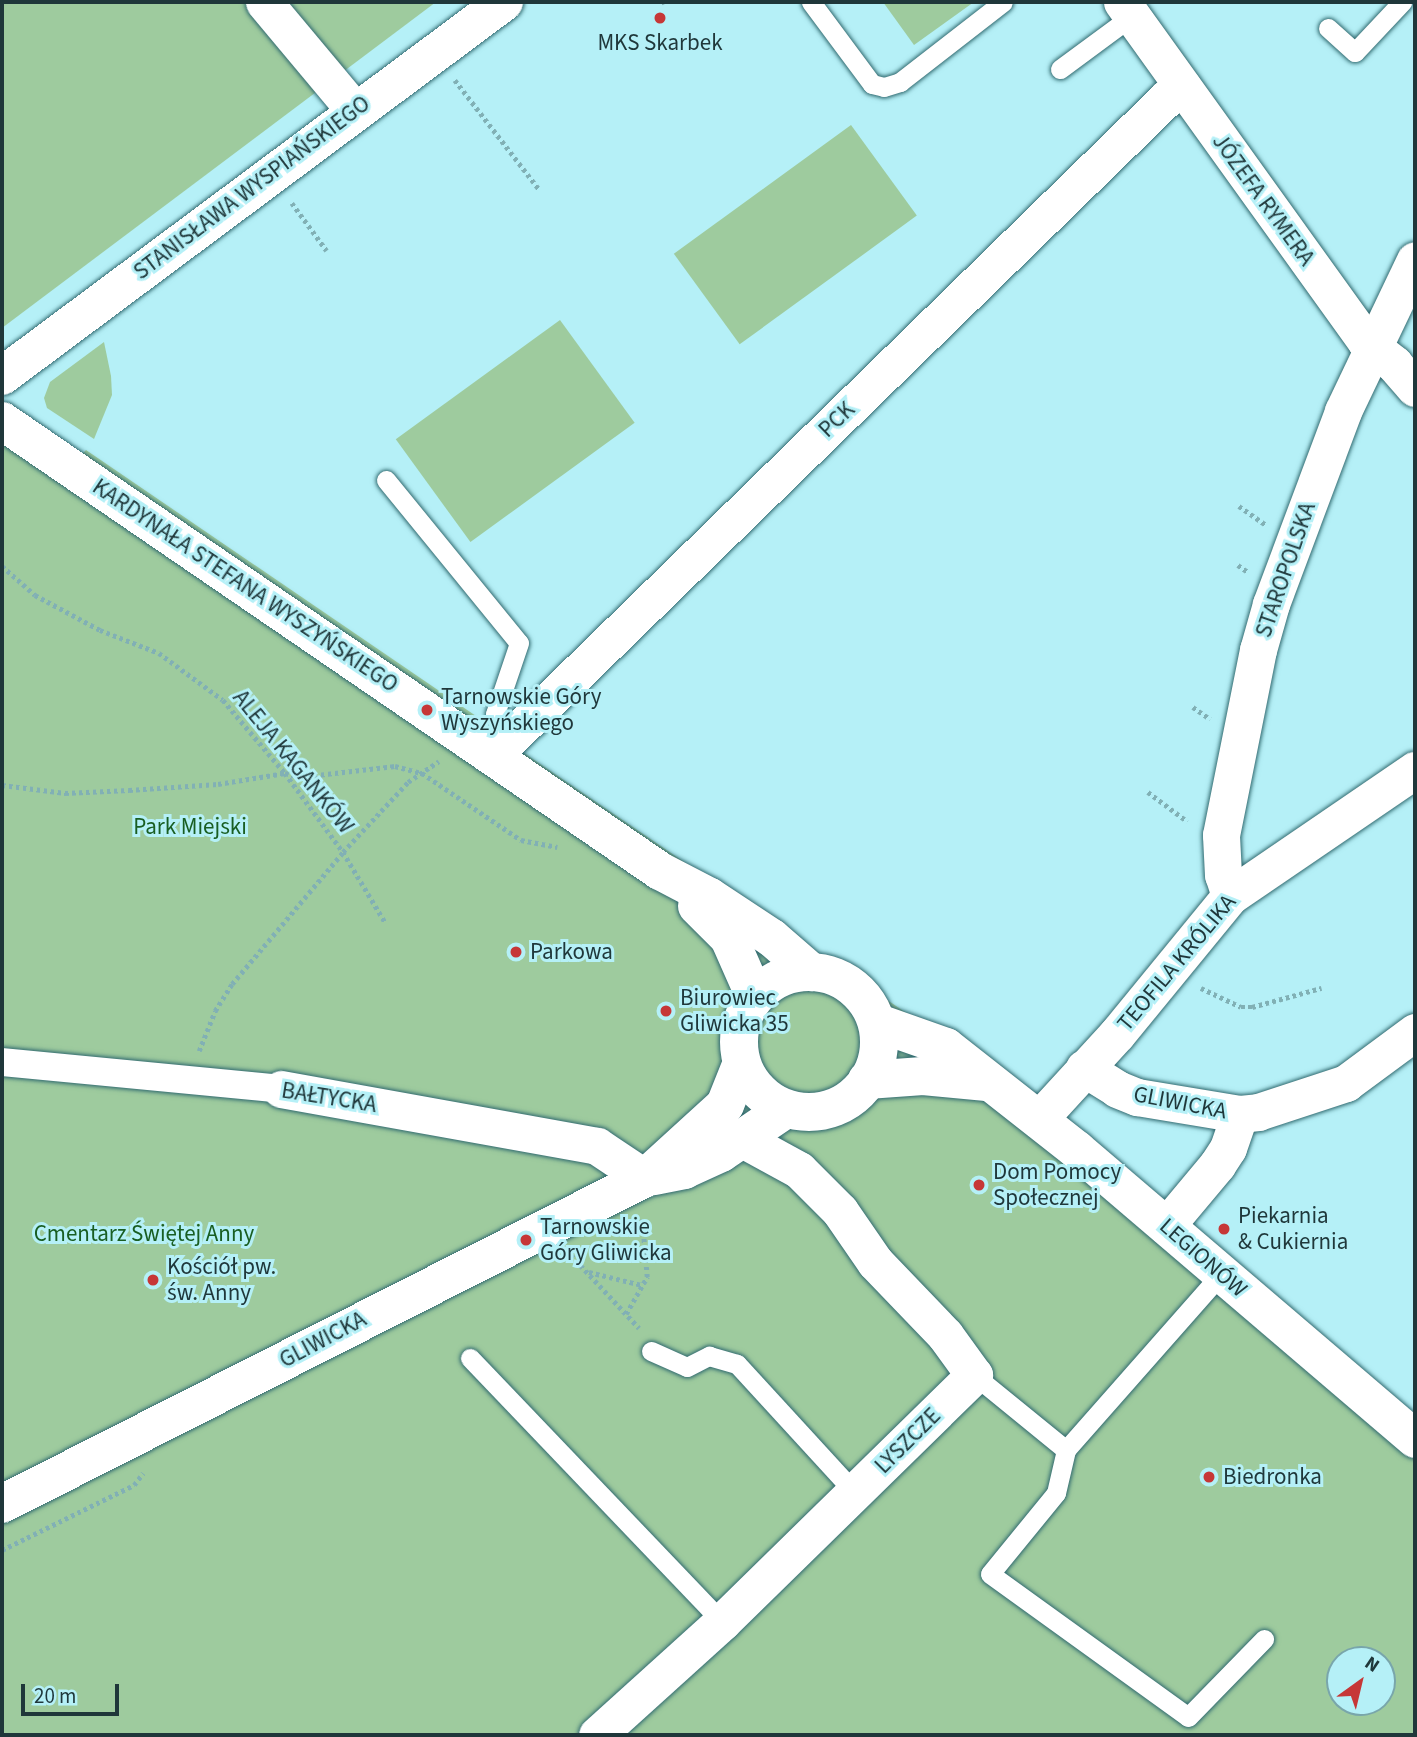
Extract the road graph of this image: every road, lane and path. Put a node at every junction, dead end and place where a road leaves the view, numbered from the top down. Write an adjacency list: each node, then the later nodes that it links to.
1 (264, 2): 11 (street)
2 (504, 2): 11 (street, STANISŁAWA WYSPIAŃSKIEGO)
3 (811, 2): 4 (lane)
4 (1003, 2)
5 (1402, 2): 7 (lane)
6 (1127, 9): 8 (lane); 10 (street, JÓZEFA RYMERA)
7 (1328, 28)
8 (1060, 69)
9 (453, 76): 12 (path)
10 (1183, 88): 16 (street, JÓZEFA RYMERA); 22 (street, PCK)
11 (355, 111): 17 (street, STANISŁAWA WYSPIAŃSKIEGO)
12 (539, 189)
13 (288, 197): 14 (path)
14 (327, 251)
15 (1415, 260): 16 (street, STAROPOLSKA)
16 (1374, 349): 18 (street, JÓZEFA RYMERA); 33 (street, STAROPOLSKA)
17 (2, 376)
18 (1415, 388)
19 (2, 421): 22 (street, KARDYNAŁA STEFANA WYSZYŃSKIEGO)
20 (386, 480): 22 (lane)
21 (2, 566): 25 (path, ALEJA KAGANKÓW)
22 (502, 746): 30 (street, KARDYNAŁA STEFANA WYSZYŃSKIEGO)
23 (440, 761): 26 (path)
24 (1415, 771): 33 (street, TEOFILA KRÓLIKA)
25 (285, 773): 26 (path); 27 (path); 31 (path, ALEJA KAGANKÓW)
26 (422, 773): 30 (path); 31 (path)
27 (2, 785)
28 (1148, 792): 29 (path)
29 (1187, 821)
30 (603, 832): 32 (street, KARDYNAŁA STEFANA WYSZYŃSKIEGO)
31 (343, 852): 34 (path, ALEJA KAGANKÓW); 45 (path)
32 (660, 871): 35 (street, KARDYNAŁA STEFANA WYSZYŃSKIEGO); 38 (street, KARDYNAŁA STEFANA WYSZYŃSKIEGO)
33 (1230, 896): 43 (street, TEOFILA KRÓLIKA)
34 (385, 922)
35 (811, 972): 38 (street); 39 (street)
36 (1195, 985): 37 (path)
37 (1321, 988)
38 (755, 997): 42 (street)
39 (878, 1023): 44 (street); 46 (street, LEGIONÓW)
40 (1415, 1032): 49 (street, GLIWICKA)
41 (2, 1062): 45 (street, BAŁTYCKA)
42 (741, 1065): 48 (street); 52 (street, GLIWICKA)
43 (1084, 1068): 49 (street, GLIWICKA); 50 (street)
44 (867, 1080): 46 (street); 48 (street)
45 (190, 1081): 47 (street, BAŁTYCKA)
46 (987, 1082): 50 (street, LEGIONÓW)
47 (281, 1089): 52 (street, BAŁTYCKA)
48 (786, 1109): 51 (street, GLIWICKA)
49 (1240, 1114): 54 (street, GLIWICKA)
50 (1039, 1119): 54 (street, LEGIONÓW)
51 (744, 1140): 52 (street, GLIWICKA); 62 (street)
52 (645, 1178): 67 (street, GLIWICKA)
53 (642, 1216): 58 (path)
54 (1166, 1226): 57 (street, LEGIONÓW)
55 (570, 1254): 56 (path)
56 (586, 1271): 58 (path); 59 (path)
57 (1221, 1274): 63 (street, LEGIONÓW); 64 (lane)
58 (642, 1285): 59 (path)
59 (626, 1314): 60 (path)
60 (651, 1351): 66 (lane)
61 (470, 1358): 69 (lane)
62 (974, 1376): 64 (lane); 66 (street, LYSZCZE)
63 (1415, 1439)
64 (1066, 1450): 70 (lane)
65 (134, 1485): 68 (path)
66 (855, 1493): 69 (street, LYSZCZE)
67 (2, 1504)
68 (2, 1550)
69 (722, 1622): 71 (street, LYSZCZE)
70 (1264, 1639)
71 (597, 1735)

